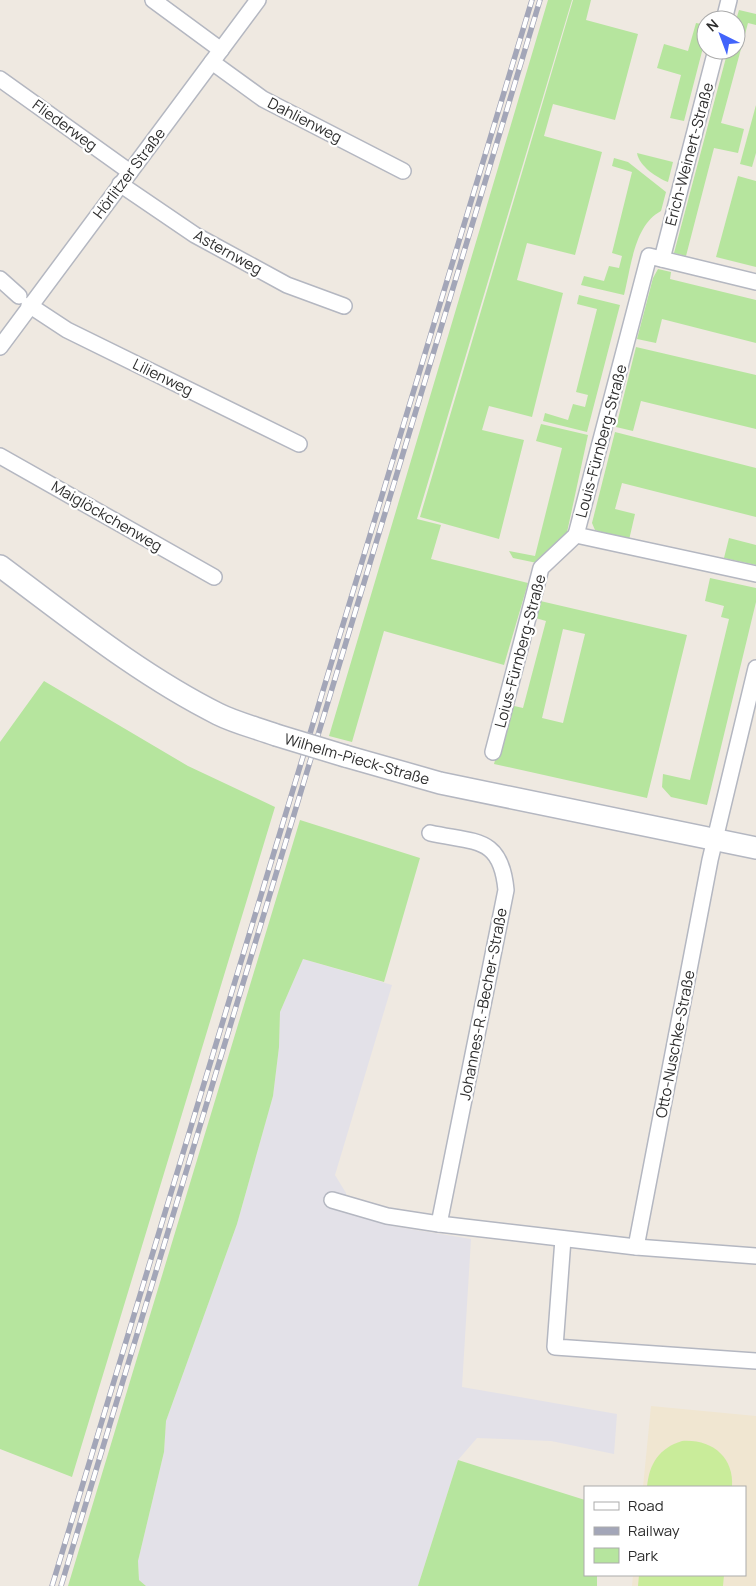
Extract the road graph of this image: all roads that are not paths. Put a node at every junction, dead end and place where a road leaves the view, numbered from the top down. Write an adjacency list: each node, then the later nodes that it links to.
1 (153, 0): 3 (street, Dahlienweg)
2 (258, 0): 3 (street, Hörlitzer Straße)
3 (217, 56): 6 (street, Dahlienweg); 7 (street, Hörlitzer Straße)
4 (713, 60): 8 (street, Erich-Weinert-Straße)
5 (0, 79): 7 (street, Fliederweg)
6 (403, 171)
7 (125, 178): 11 (street, Hörlitzer Straße); 12 (street, Asternweg)
8 (656, 257): 10 (street); 16 (street, Louis-Fürnberg-Straße)
9 (0, 279): 11 (street, Lilienweg)
10 (756, 282)
11 (24, 301): 13 (street, Hörlitzer Straße); 14 (street, Lilienweg)
12 (344, 306)
13 (0, 347)
14 (298, 444)
15 (0, 456): 19 (street, Maiglöckchenweg)
16 (576, 535): 18 (street, Louis-Fürnberg-Straße); 21 (street, Loius-Fürnberg-Straße)
17 (0, 566): 23 (main road, Wilhelm-Pieck-Straße, bridge)
18 (756, 574)
19 (214, 577)
20 (756, 668): 23 (street, Otto-Nuschke-Straße)
21 (493, 752)
22 (430, 833): 26 (street, Johannes-R.-Becher-Straße)
23 (714, 841): 24 (main road, Wilhelm-Pieck-Straße); 28 (street, Otto-Nuschke-Straße)
24 (756, 848)
25 (332, 1200): 26 (street)
26 (439, 1224): 27 (street)
27 (563, 1239): 28 (street); 30 (street)
28 (636, 1247): 29 (street)
29 (756, 1256)
30 (756, 1361)

